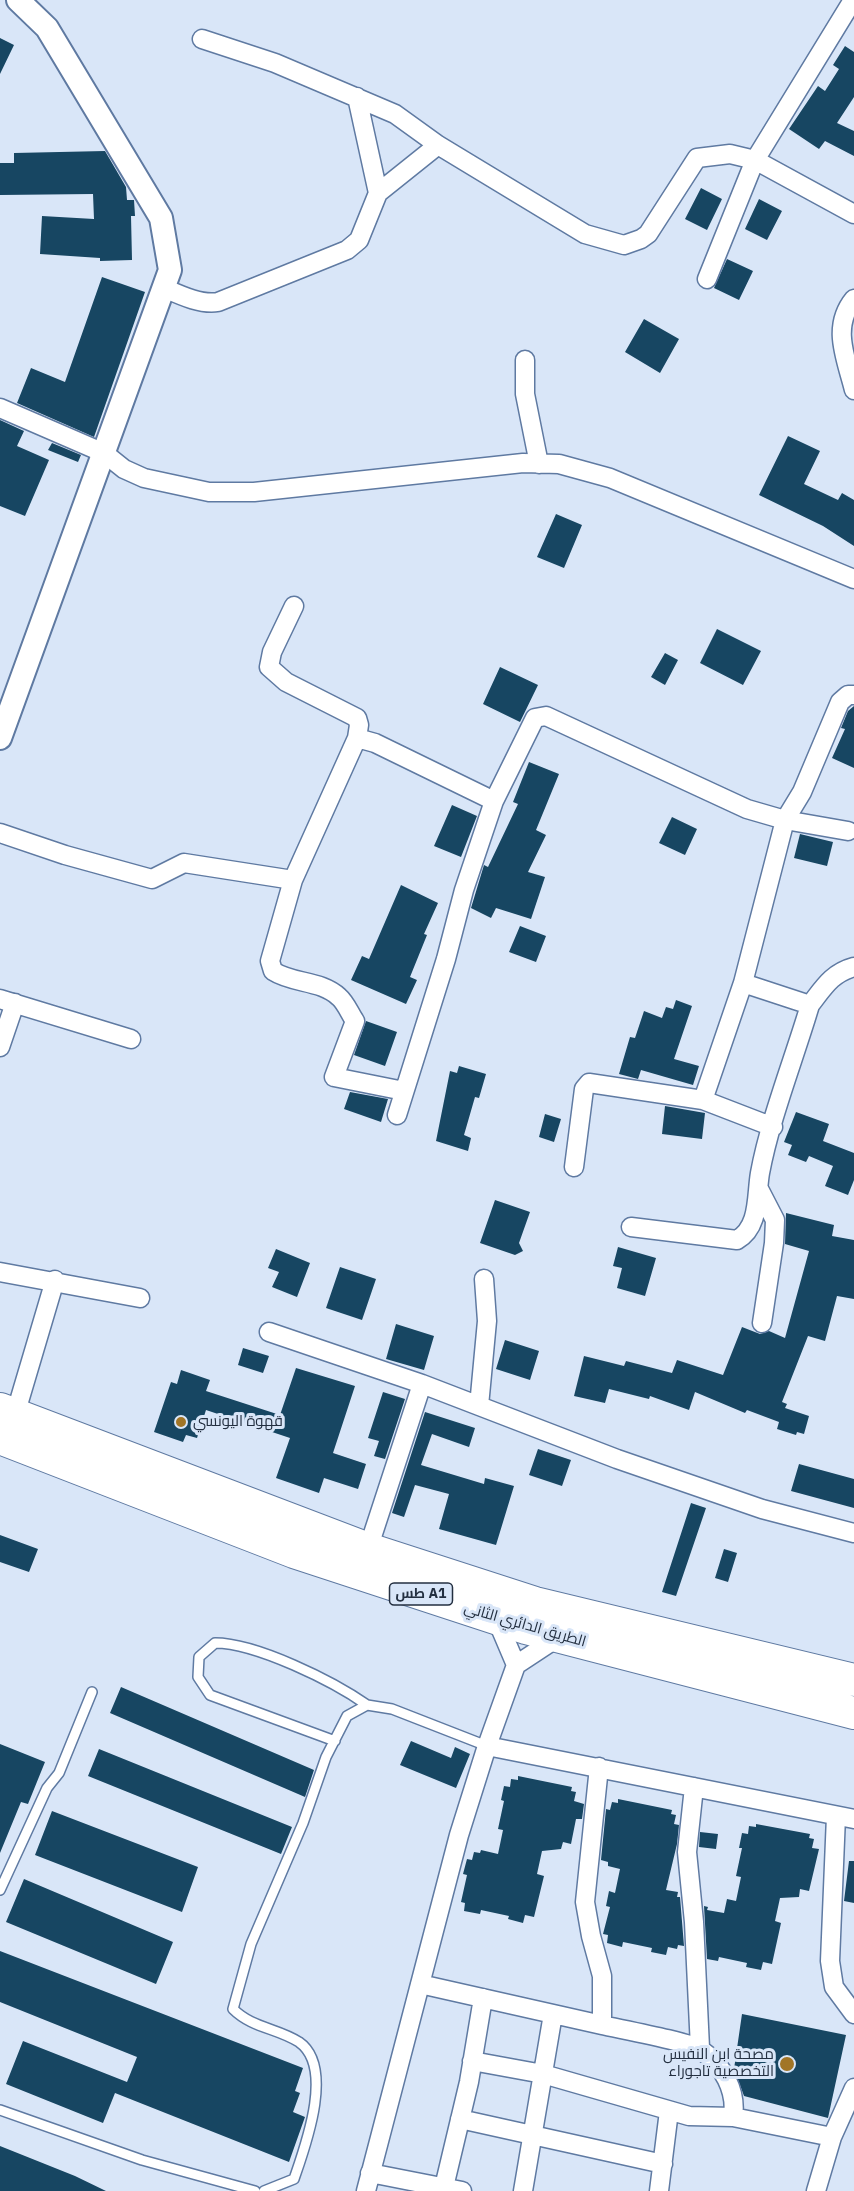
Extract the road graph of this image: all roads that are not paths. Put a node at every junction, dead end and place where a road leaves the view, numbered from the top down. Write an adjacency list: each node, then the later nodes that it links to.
1 (18, 0): 10 (street)
2 (853, 0): 6 (street)
3 (202, 39): 4 (street)
4 (357, 96): 5 (street); 7 (street)
5 (438, 145): 6 (street); 7 (street)
6 (755, 159): 8 (street); 9 (street)
7 (378, 193): 10 (street)
8 (854, 214)
9 (707, 279)
10 (164, 288): 15 (street)
11 (854, 299): 13 (street)
12 (525, 360): 16 (street)
13 (854, 390)
14 (0, 408): 15 (street)
15 (104, 453): 16 (street); 20 (street)
16 (539, 464): 17 (street)
17 (854, 579)
18 (294, 606): 21 (street)
19 (854, 695): 23 (street)
20 (2, 724)
21 (357, 738): 22 (street); 26 (street)
22 (494, 801): 23 (street); 33 (street)
23 (786, 820): 24 (street); 28 (street)
24 (848, 831)
25 (0, 833): 26 (street)
26 (293, 880): 33 (street)
27 (854, 967): 30 (street)
28 (743, 983): 30 (street); 34 (street)
29 (8, 1001): 31 (street); 32 (street)
30 (810, 1005): 36 (street)
31 (131, 1039)
32 (0, 1047)
33 (404, 1091): 35 (street)
34 (703, 1101): 36 (street); 37 (street)
35 (397, 1115)
36 (773, 1127): 38 (street)
37 (574, 1167)
38 (759, 1189): 39 (street); 44 (street)
39 (631, 1227)
40 (0, 1272): 42 (street)
41 (484, 1279): 47 (street)
42 (55, 1280): 43 (street); 48 (street)
43 (140, 1298)
44 (762, 1323)
45 (268, 1332): 46 (street)
46 (422, 1384): 47 (street); 50 (street)
47 (479, 1406): 49 (street)
48 (5, 1421): 50 (highway, الطريق الدائري الثاني / طس A1); 51 (highway, الطريق الدائري الثاني / طس A1)
49 (854, 1533)
50 (368, 1550): 54 (highway, الطريق الدائري الثاني / طس A1)
51 (495, 1618): 52 (highway, الطريق الدائري الثاني / طس A1); 53 (street)
52 (560, 1636): 53 (street); 57 (highway, الطريق الدائري الثاني / طس A1)
53 (516, 1665): 59 (street)
54 (854, 1680)
55 (92, 1692): 63 (lane)
56 (367, 1705): 58 (lane); 58 (lane); 59 (lane)
57 (854, 1713)
58 (335, 1741): 83 (lane)
59 (487, 1746): 60 (street); 64 (street)
60 (599, 1767): 61 (street); 68 (street)
61 (694, 1787): 62 (street); 69 (street)
62 (845, 1818): 67 (street)
63 (0, 1890)
64 (420, 1984): 65 (street); 80 (street)
65 (483, 1998): 66 (street); 70 (street)
66 (553, 2014): 68 (street); 71 (street)
67 (854, 2014)
68 (602, 2025): 69 (street)
69 (700, 2048): 75 (street)
70 (472, 2061): 71 (street); 76 (street)
71 (543, 2074): 74 (street); 77 (street)
72 (854, 2088): 78 (street)
73 (0, 2110): 82 (lane)
74 (669, 2111): 75 (street); 79 (street)
75 (733, 2117): 78 (street)
76 (460, 2119): 77 (street); 81 (street)
77 (532, 2137): 79 (street); 86 (street)
78 (832, 2137): 88 (street)
79 (663, 2164): 87 (street)
80 (370, 2173): 81 (street); 84 (street)
81 (444, 2187): 85 (street)
82 (255, 2191)
83 (264, 2191)
84 (366, 2191)
85 (462, 2191)
86 (523, 2191)
87 (658, 2191)
88 (816, 2191)

